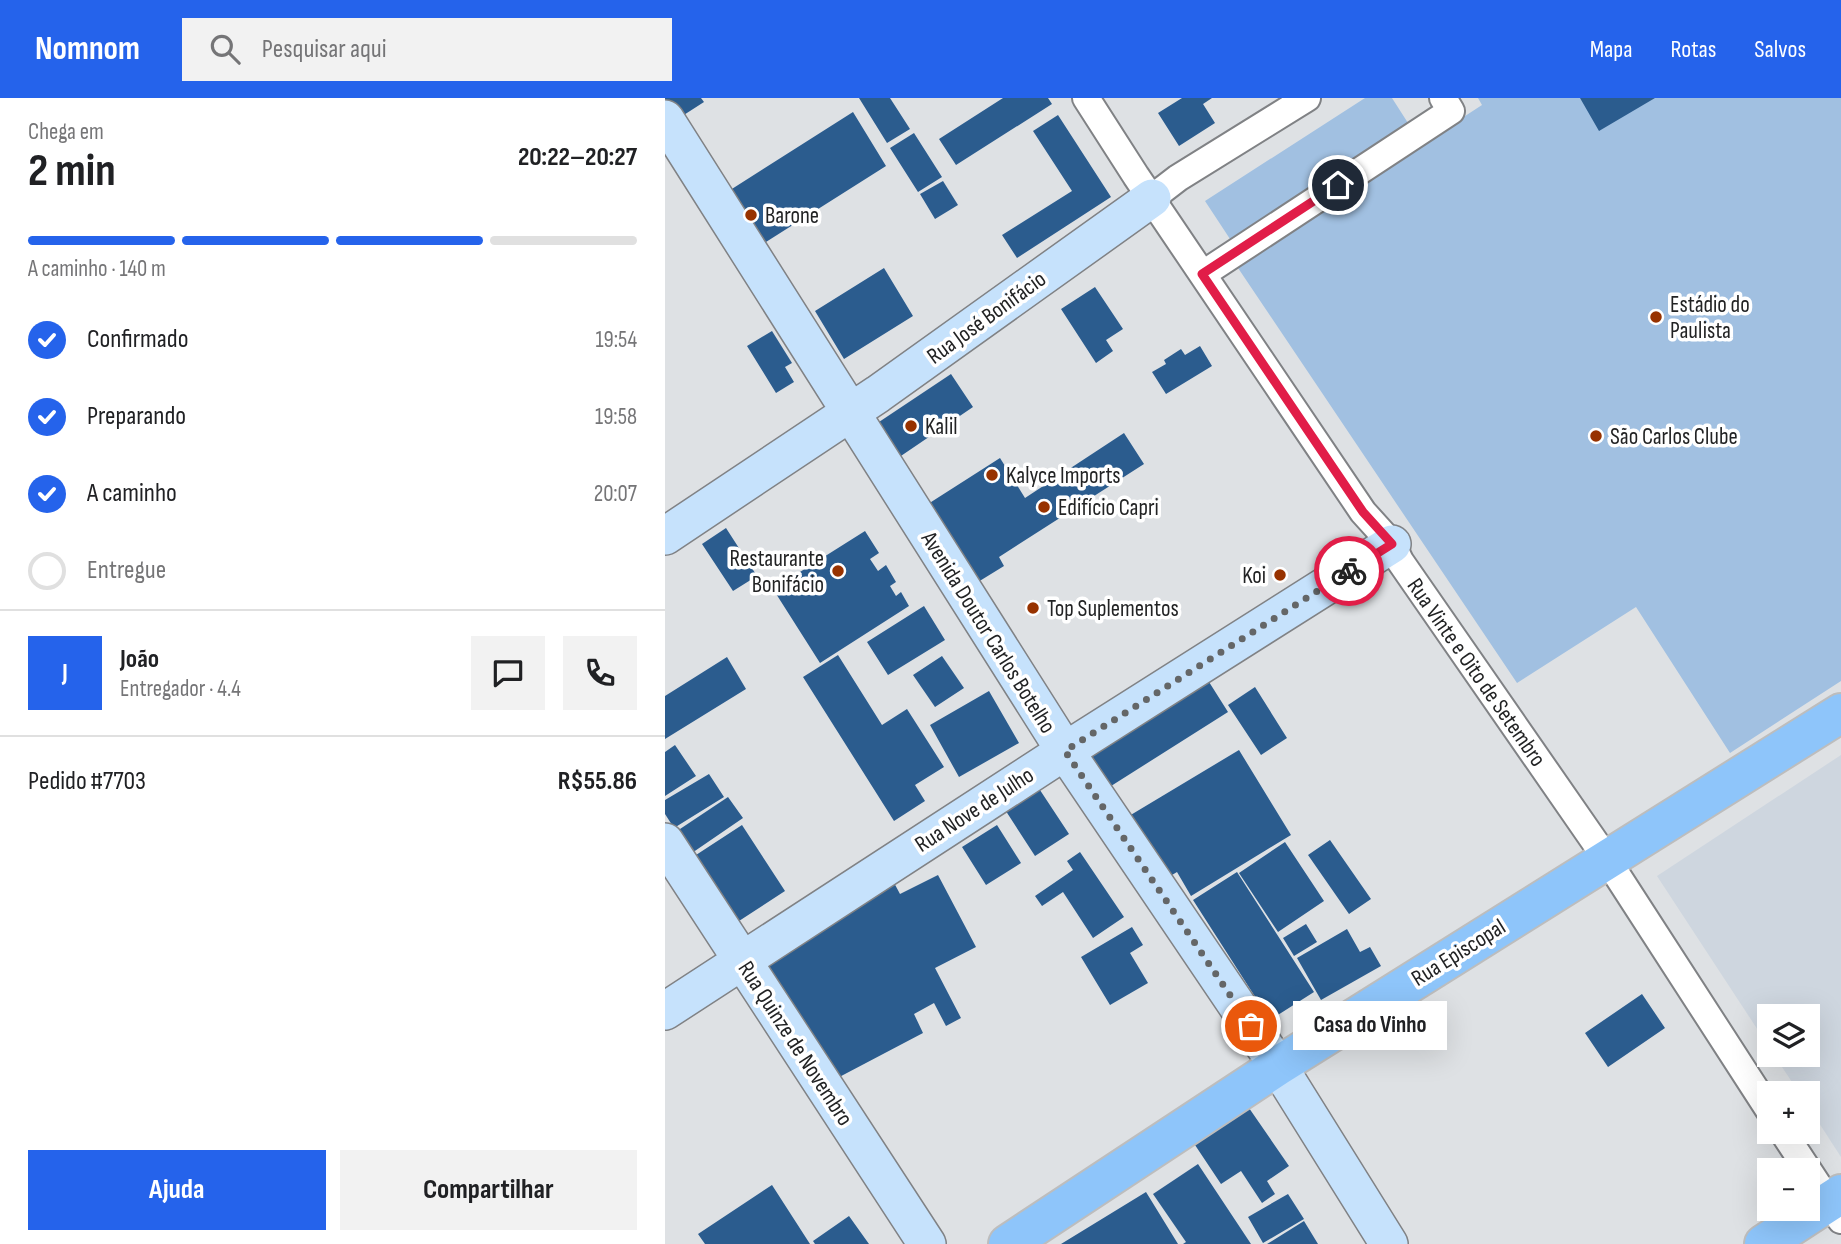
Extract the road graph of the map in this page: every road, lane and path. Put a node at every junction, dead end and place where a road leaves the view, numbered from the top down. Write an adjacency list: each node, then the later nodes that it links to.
1 (1086, 98): 5 (street, Rua Vinte e Oito de Setembro)
2 (1307, 98): 5 (street, Rua José Bonifácio)
3 (1443, 98): 6 (street)
4 (665, 119): 7 (main road, Avenida Doutor Carlos Botelho)
5 (1152, 198): 6 (street, Rua Vinte e Oito de Setembro); 7 (main road, Rua José Bonifácio)
6 (1202, 274): 9 (street, Rua Vinte e Oito de Setembro)
7 (849, 413): 8 (main road, Rua José Bonifácio); 11 (main road, Avenida Doutor Carlos Botelho)
8 (665, 536)
9 (1392, 544): 11 (main road, Rua Nove de Julho); 13 (street, Rua Vinte e Oito de Setembro)
10 (1841, 713): 13 (main road, Rua Episcopal)
11 (1065, 751): 14 (main road, Rua Nove de Julho); 16 (main road, Avenida Doutor Carlos Botelho)
12 (665, 842): 14 (main road, Rua Quinze de Novembro)
13 (1606, 859): 16 (main road, Rua Episcopal); 17 (street, Rua Vinte e Oito de Setembro)
14 (743, 959): 15 (main road, Rua Nove de Julho); 20 (main road, Rua Quinze de Novembro)
15 (665, 1011)
16 (1278, 1066): 21 (main road, Rua Episcopal); 22 (main road, Avenida Doutor Carlos Botelho)
17 (1757, 1092)
18 (1792, 1144): 19 (street)
19 (1837, 1206): 23 (main road)
20 (927, 1244)
21 (1009, 1244)
22 (1389, 1244)
23 (1765, 1244)

